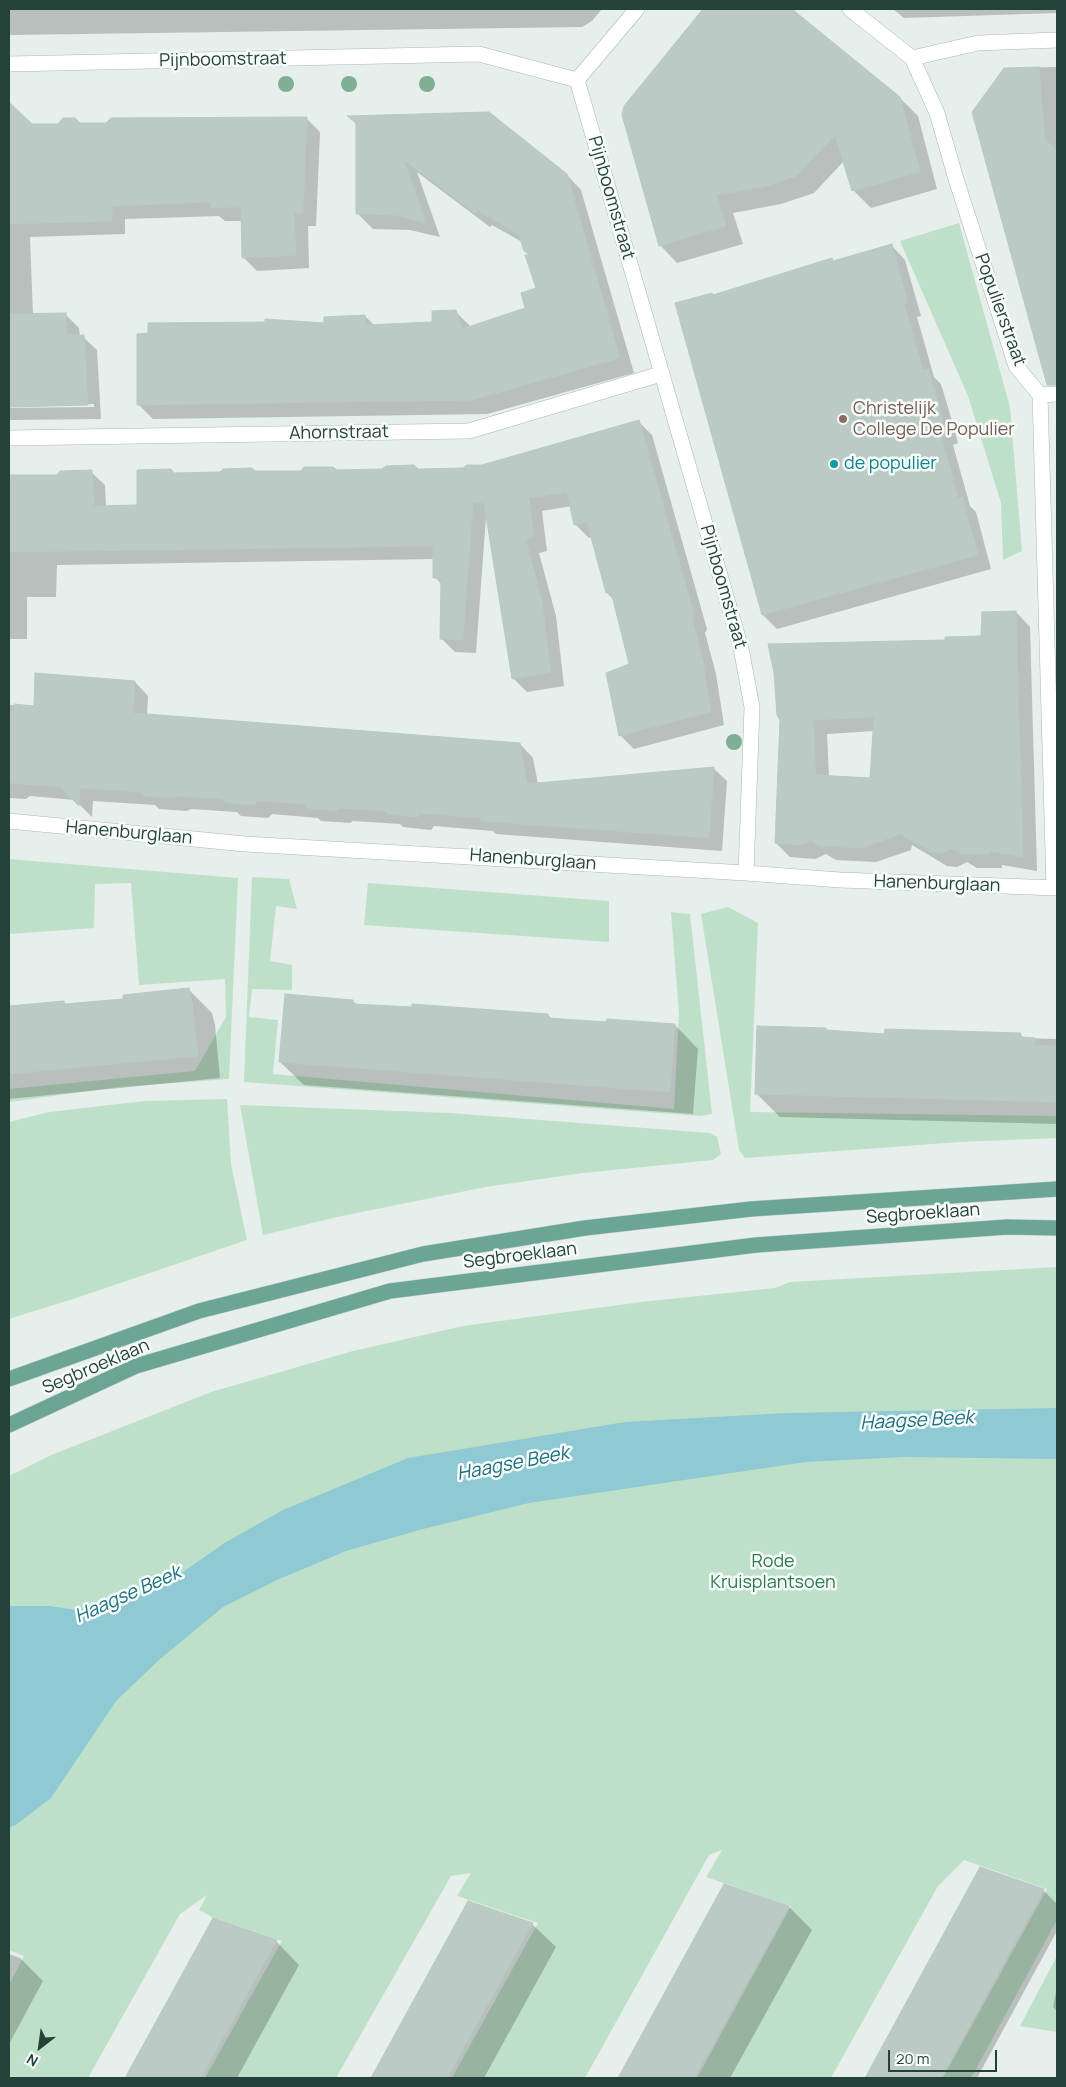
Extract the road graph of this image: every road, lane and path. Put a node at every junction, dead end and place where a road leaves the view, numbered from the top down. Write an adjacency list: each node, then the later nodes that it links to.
1 (637, 9): 6 (street)
2 (850, 9): 4 (street, Populierstraat)
3 (1057, 40): 4 (street)
4 (912, 58): 9 (street, Populierstraat)
5 (9, 64): 6 (street, Pijnboomstraat)
6 (576, 80): 7 (street, Pijnboomstraat)
7 (661, 374): 10 (street, Ahornstraat); 12 (street, Pijnboomstraat)
8 (1057, 394): 9 (street)
9 (1040, 395): 13 (street)
10 (9, 438)
11 (9, 821): 12 (street, Hanenburglaan)
12 (746, 872): 13 (street, Hanenburglaan)
13 (1056, 888)
14 (1057, 1190): 16 (main road, Segbroeklaan)
15 (1057, 1228): 17 (main road, Segbroeklaan)
16 (9, 1379)
17 (9, 1425)

